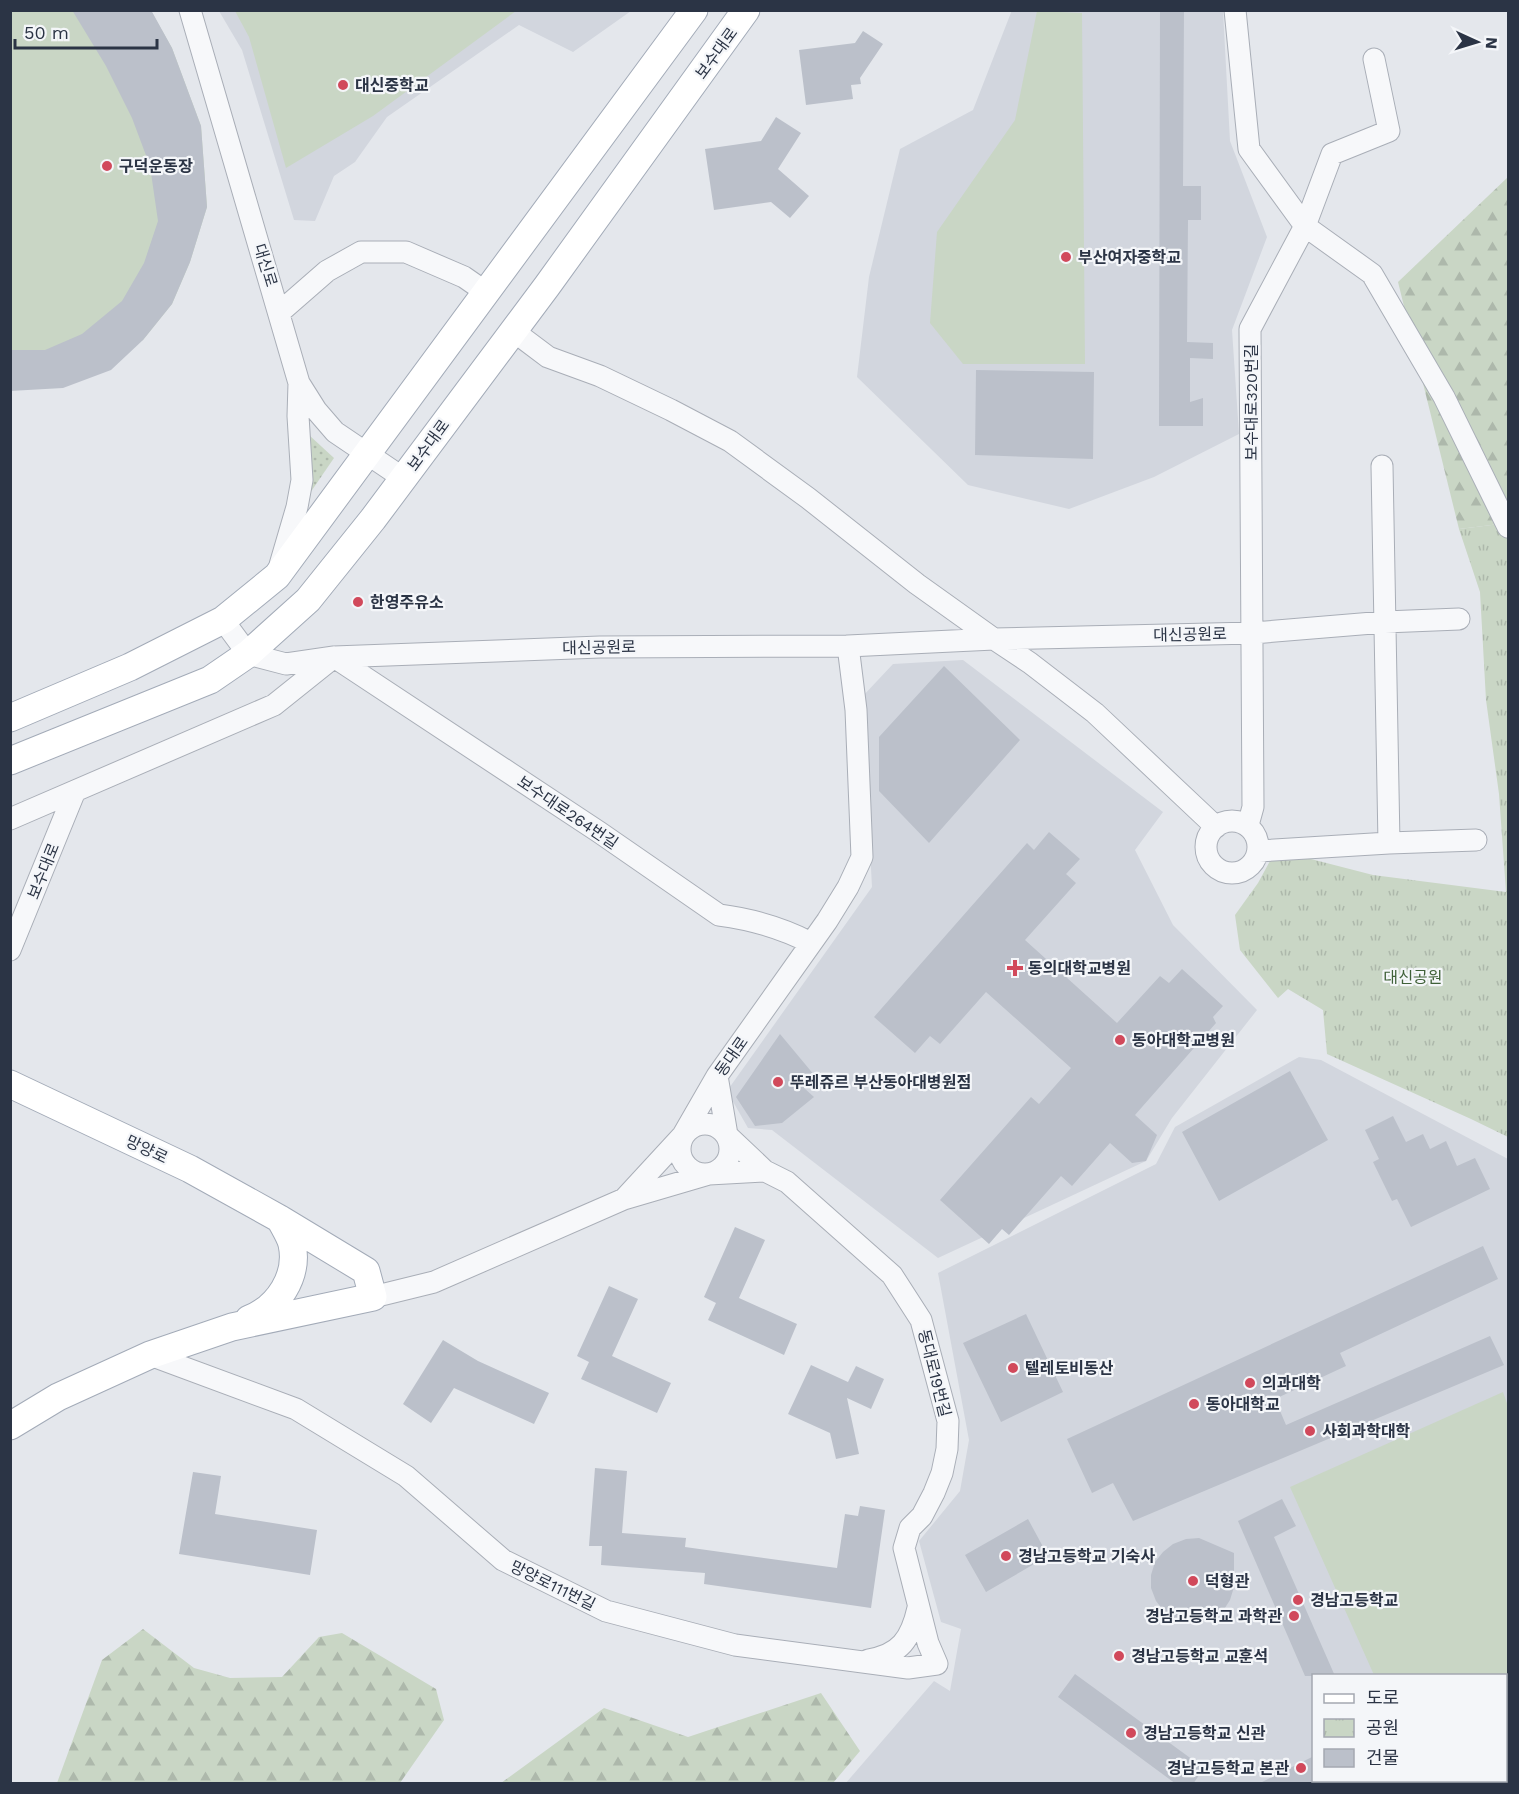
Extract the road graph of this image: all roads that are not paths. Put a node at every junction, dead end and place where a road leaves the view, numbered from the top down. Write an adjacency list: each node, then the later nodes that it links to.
1 (190, 10): 8 (street, 대신로)
2 (746, 10): 9 (main road, 보수대로)
3 (1235, 10): 6 (street)
4 (685, 18): 7 (main road)
5 (1374, 60): 6 (street, 보수대로320번길)
6 (1305, 226): 14 (street); 19 (street, 보수대로320번길)
7 (487, 293): 8 (street); 11 (main road)
8 (280, 312): 10 (street, 대신로)
9 (512, 330): 13 (main road, 보수대로); 20 (street)
10 (299, 382): 11 (street, 대신로); 15 (street)
11 (367, 454): 13 (street, 대신로); 15 (main road)
12 (1382, 466): 18 (street)
13 (403, 478): 22 (main road, 보수대로)
14 (1509, 527)
15 (277, 576): 17 (main road)
16 (1459, 619): 18 (street, 대신공원로)
17 (223, 620): 22 (street); 24 (main road)
18 (1385, 622): 19 (street, 대신공원로); 31 (street)
19 (1253, 633): 20 (street, 대신공원로); 28 (street, 보수대로320번길)
20 (994, 639): 21 (street, 대신공원로); 29 (street)
21 (848, 646): 23 (street, 대신공원로); 33 (street, 동대로)
22 (248, 654): 23 (street, 대신공원로); 25 (main road, 보수대로)
23 (334, 657): 26 (street); 33 (street, 보수대로264번길)
24 (10, 718)
25 (10, 761)
26 (75, 791): 27 (street); 34 (street, 보수대로)
27 (10, 819)
28 (1248, 825): 29 (street); 32 (street)
29 (1216, 826): 32 (street)
30 (1476, 840): 31 (street)
31 (1389, 843): 32 (street)
32 (1259, 852)
33 (812, 943): 35 (street, 동대로)
34 (10, 950)
35 (717, 1076): 37 (street, 동대로); 38 (street)
36 (10, 1084): 42 (main road, 망양로)
37 (683, 1135): 38 (street); 40 (street); 41 (street, 동대로)
38 (727, 1135): 39 (street, 동대로19번길); 40 (street)
39 (765, 1171): 40 (street); 47 (street, 동대로19번길)
40 (709, 1174): 41 (street)
41 (624, 1199): 43 (street, 동대로)
42 (280, 1219): 43 (main road, 망양로); 44 (main road)
43 (373, 1297): 44 (main road)
44 (232, 1327): 45 (main road)
45 (150, 1355): 46 (main road); 48 (street, 망양로111번길)
46 (10, 1426)
47 (918, 1607): 48 (street); 49 (street, 동대로19번길)
48 (857, 1661): 49 (street, 망양로111번길)
49 (937, 1664)

